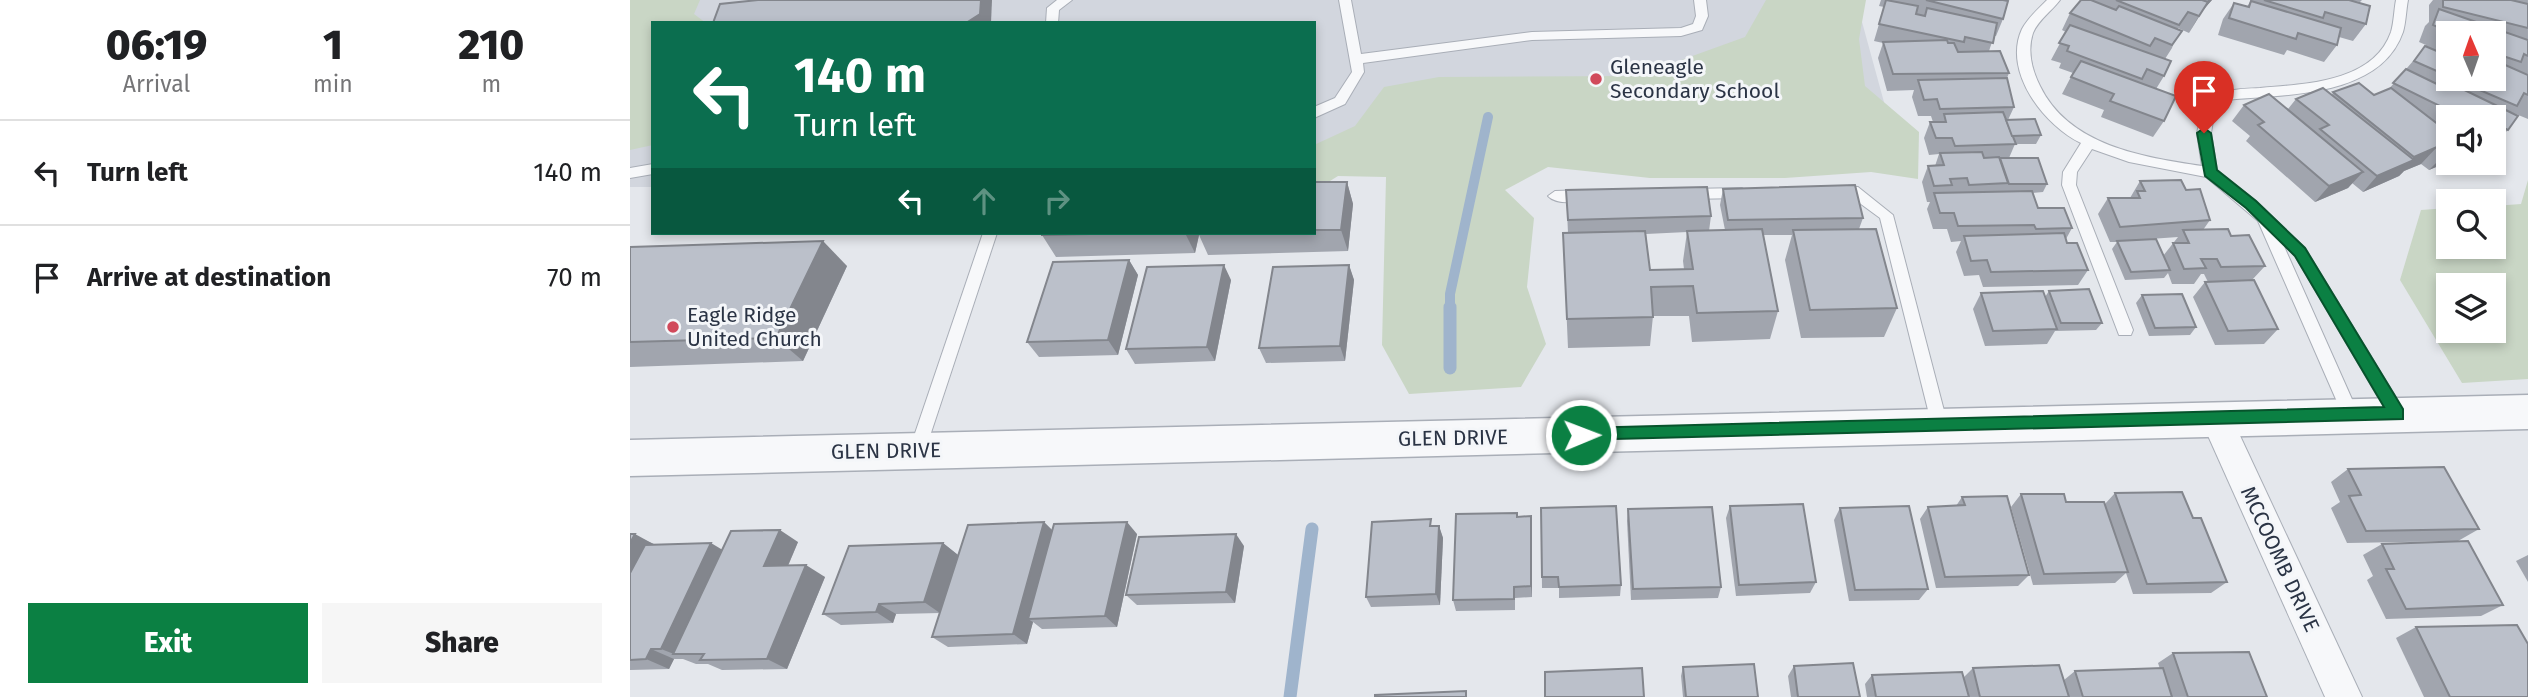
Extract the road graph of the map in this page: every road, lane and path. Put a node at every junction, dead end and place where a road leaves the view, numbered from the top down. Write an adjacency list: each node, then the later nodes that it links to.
1 (1066, 0): 6 (lane)
2 (1345, 0): 7 (lane)
3 (1700, 0): 7 (lane)
4 (2054, 0): 9 (lane)
5 (2402, 0): 11 (lane)
6 (1052, 21)
7 (1358, 59): 8 (lane)
8 (1316, 112)
9 (2088, 144): 11 (lane); 20 (lane)
10 (651, 169): 12 (lane)
11 (2210, 172): 18 (lane)
12 (630, 173)
13 (1826, 191): 25 (lane)
14 (1758, 192): 15 (lane)
15 (1677, 194)
16 (1596, 195): 17 (lane)
17 (1555, 196)
18 (2265, 221): 22 (lane); 23 (lane)
19 (989, 235): 26 (lane)
20 (2125, 330)
21 (2528, 412): 22 (street, GLEN DRIVE)
22 (2397, 414): 23 (street, GLEN DRIVE)
23 (2351, 415): 24 (street, GLEN DRIVE)
24 (2217, 420): 25 (street, GLEN DRIVE); 28 (street, MCCOOMB DRIVE)
25 (1940, 426): 26 (street, GLEN DRIVE)
26 (916, 451): 27 (street, GLEN DRIVE)
27 (630, 458)
28 (2344, 697)

